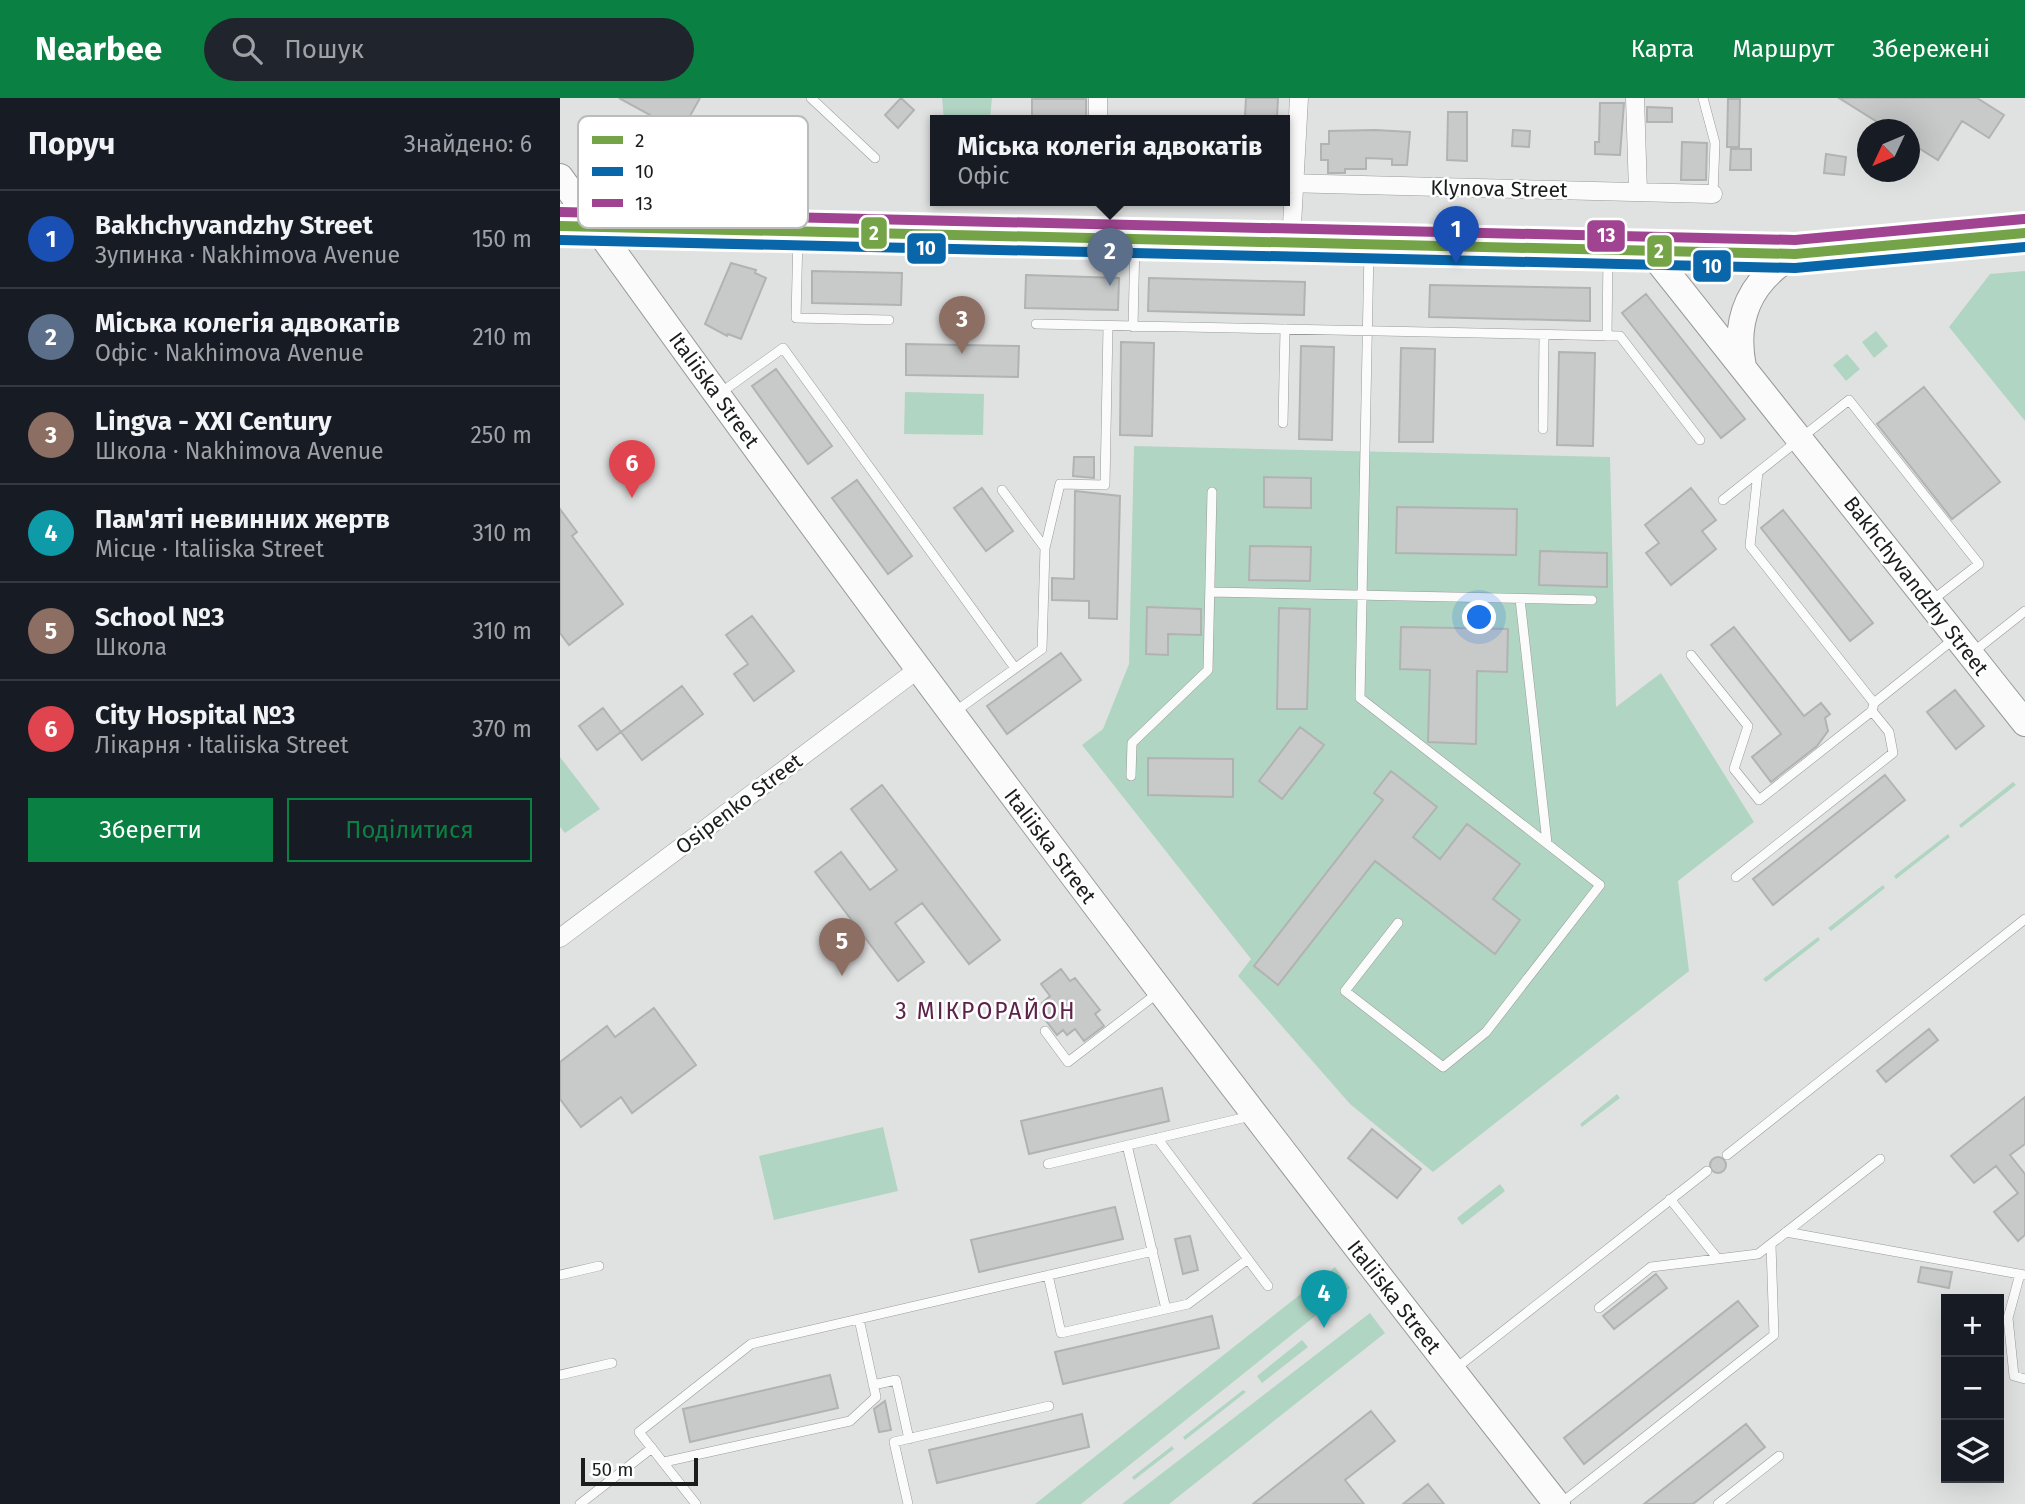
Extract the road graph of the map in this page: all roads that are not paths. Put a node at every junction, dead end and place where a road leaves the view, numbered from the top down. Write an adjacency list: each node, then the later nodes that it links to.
1 (811, 98): 5 (lane)
2 (1298, 98): 6 (street)
3 (1635, 98): 9 (street)
4 (1703, 98): 10 (lane)
5 (875, 158)
6 (1290, 174)
7 (560, 177): 11 (street, Italiiska Street)
8 (1290, 184): 9 (street, Klynova Street)
9 (1638, 192): 10 (street, Klynova Street)
10 (1713, 194)
11 (578, 202)
12 (1290, 206): 20 (street)
13 (560, 226): 14 (street)
14 (578, 226)
15 (597, 228): 34 (street, Italiiska Street)
16 (646, 228): 17 (street)
17 (798, 231): 19 (street); 25 (lane)
18 (2025, 233): 24 (street)
19 (1135, 239): 20 (street); 28 (lane)
20 (1291, 243): 21 (street)
21 (1369, 244): 22 (street); 30 (lane)
22 (1608, 250): 23 (street); 32 (lane)
23 (1650, 251): 24 (street); 33 (street, Bakhchyvandzhy Street)
24 (1795, 254): 33 (street)
25 (890, 320)
26 (1036, 324): 27 (lane)
27 (1108, 326): 28 (lane); 43 (lane)
28 (1133, 327): 29 (lane)
29 (1285, 329): 30 (lane); 35 (lane)
30 (1367, 331): 31 (lane); 45 (lane)
31 (1544, 335): 32 (lane); 36 (lane)
32 (1606, 336): 38 (lane)
33 (1743, 367): 37 (street, Bakhchyvandzhy Street)
34 (718, 395): 52 (lane); 53 (street, Italiiska Street)
35 (1283, 423)
36 (1542, 429)
37 (1800, 439): 39 (lane); 48 (street, Bakhchyvandzhy Street); 48 (lane)
38 (1700, 440)
39 (1758, 472): 42 (lane); 54 (lane)
40 (1002, 490): 43 (lane)
41 (1212, 492): 44 (lane)
42 (1723, 500)
43 (1045, 548): 52 (lane)
44 (1210, 592): 45 (lane); 57 (lane)
45 (1362, 595): 46 (lane); 58 (lane)
46 (1520, 599): 47 (lane); 58 (lane)
47 (1592, 600)
48 (1929, 603): 50 (street, Bakhchyvandzhy Street)
49 (2025, 611): 50 (lane)
50 (1964, 646): 54 (lane); 56 (street, Bakhchyvandzhy Street)
51 (1691, 655): 54 (lane)
52 (1015, 668): 55 (lane)
53 (917, 670): 55 (street, Italiiska Street); 62 (street, Osipenko Street)
54 (1873, 707): 59 (lane)
55 (951, 715): 63 (street, Italiiska Street)
56 (2024, 719)
57 (1131, 776)
58 (1546, 843): 61 (lane)
59 (1736, 877)
60 (2025, 919): 68 (lane)
61 (1398, 923)
62 (560, 938)
63 (1161, 991): 64 (lane); 65 (street, Italiiska Street)
64 (1045, 1031)
65 (1255, 1115): 66 (lane); 87 (street, Italiiska Street)
66 (1157, 1138): 67 (lane); 76 (lane)
67 (1127, 1145): 70 (lane); 75 (lane)
68 (1727, 1155)
69 (1880, 1159): 73 (lane)
70 (1048, 1164)
71 (1707, 1171): 72 (lane)
72 (1670, 1199): 77 (lane); 87 (lane)
73 (1786, 1232): 74 (lane); 79 (lane)
74 (1770, 1245): 77 (lane); 99 (lane)
75 (1153, 1251): 81 (lane); 84 (lane)
76 (1248, 1259): 82 (lane); 84 (lane)
77 (1718, 1259): 83 (lane)
78 (599, 1266): 80 (lane)
79 (2022, 1274): 89 (lane)
80 (560, 1275)
81 (1048, 1275): 84 (lane); 85 (lane)
82 (1268, 1286)
83 (1599, 1308)
84 (1166, 1309)
85 (859, 1319): 90 (lane); 93 (lane)
86 (612, 1363): 88 (lane)
87 (1453, 1371): 99 (street, Italiiska Street)
88 (560, 1375)
89 (2025, 1379)
90 (873, 1385): 92 (lane); 95 (lane)
91 (1049, 1406): 92 (lane)
92 (909, 1438): 98 (lane)
93 (652, 1448): 95 (lane); 96 (lane)
94 (1779, 1456): 100 (lane)
95 (664, 1462): 97 (lane)
96 (580, 1504)
97 (696, 1504)
98 (908, 1504)
99 (1558, 1504)
100 (1718, 1504)

